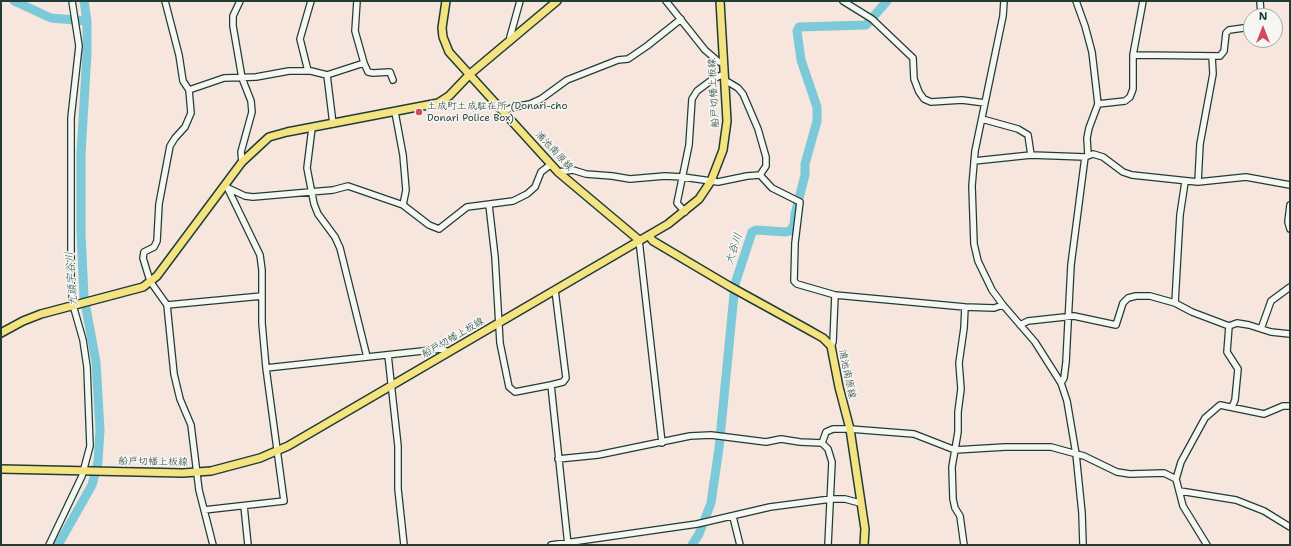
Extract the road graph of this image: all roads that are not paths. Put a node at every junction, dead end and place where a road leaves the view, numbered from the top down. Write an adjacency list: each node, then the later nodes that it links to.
1 (72, 1): 64 (street)
2 (165, 1): 29 (street)
3 (240, 1): 26 (street)
4 (311, 1): 22 (street)
5 (357, 1): 21 (street)
6 (446, 1): 24 (main road, 浦池南原線)
7 (520, 1): 17 (street)
8 (557, 1): 17 (main road)
9 (666, 1): 15 (street)
10 (720, 1): 20 (main road, 船戸切幡上板線)
11 (843, 1): 30 (street)
12 (1004, 1): 30 (street)
13 (1076, 1): 31 (street)
14 (1143, 1): 18 (street)
15 (681, 20): 20 (street); 32 (street)
16 (1243, 28): 19 (street)
17 (510, 42): 24 (main road)
18 (1133, 55): 19 (street); 31 (street)
19 (1212, 56): 47 (street)
20 (723, 62): 25 (main road, 船戸切幡上板線)
21 (364, 63): 23 (street); 27 (street)
22 (308, 71): 23 (street); 26 (street)
23 (327, 74): 35 (street)
24 (470, 74): 32 (main road, 浦池南原線); 33 (main road)
25 (724, 74): 28 (main road, 船戸切幡上板線); 44 (street)
26 (242, 78): 29 (street); 40 (street)
27 (393, 80)
28 (725, 83): 43 (street); 45 (main road, 船戸切幡上板線)
29 (189, 90): 58 (street)
30 (985, 103): 34 (street)
31 (1098, 104): 38 (street)
32 (504, 111): 41 (main road, 浦池南原線)
33 (395, 112): 35 (main road); 51 (street)
34 (982, 119): 37 (street); 39 (street)
35 (333, 124): 36 (main road)
36 (312, 128): 40 (main road); 50 (street)
37 (1031, 155): 38 (street); 39 (street)
38 (1086, 156): 46 (street); 68 (street)
39 (974, 161): 66 (street)
40 (242, 162): 49 (main road)
41 (550, 165): 42 (main road, 浦池南原線); 52 (street)
42 (558, 172): 44 (street); 57 (main road, 浦池南原線)
43 (760, 175): 45 (street); 61 (street)
44 (683, 177): 45 (street); 54 (street)
45 (711, 181): 54 (main road, 船戸切幡上板線)
46 (1185, 182): 47 (street); 63 (street)
47 (1198, 182): 48 (street)
48 (1290, 185)
49 (227, 187): 50 (street); 58 (main road); 62 (street)
50 (311, 190): 51 (street); 78 (street)
51 (403, 205): 52 (street)
52 (489, 205): 69 (street)
53 (1290, 205): 55 (street)
54 (685, 212): 56 (main road, 船戸切幡上板線)
55 (1290, 229)
56 (649, 236): 57 (main road, 船戸切幡上板線); 75 (main road, 浦池南原線)
57 (639, 240): 60 (main road, 船戸切幡上板線); 87 (street)
58 (150, 281): 64 (main road); 65 (street)
59 (1290, 287): 72 (street)
60 (555, 290): 69 (main road, 船戸切幡上板線); 81 (street)
61 (835, 295): 67 (street); 75 (street)
62 (262, 296): 65 (street); 79 (street)
63 (1175, 303): 68 (street); 71 (street)
64 (75, 304): 73 (main road); 93 (street)
65 (167, 305): 94 (street)
66 (1003, 305): 67 (street); 70 (street)
67 (965, 307): 88 (street)
68 (1069, 316): 70 (street); 80 (street)
69 (498, 324): 76 (main road, 船戸切幡上板線); 81 (street)
70 (1020, 325): 80 (street)
71 (1229, 326): 72 (street); 84 (street)
72 (1261, 329): 74 (street)
73 (1, 333)
74 (1290, 334)
75 (830, 346): 85 (main road, 浦池南原線)
76 (448, 352): 77 (street); 82 (main road, 船戸切幡上板線)
77 (388, 355): 78 (street); 82 (street)
78 (367, 357): 79 (street)
79 (266, 368): 89 (street)
80 (1061, 383): 90 (street)
81 (551, 385): 91 (street)
82 (391, 386): 89 (main road, 船戸切幡上板線); 107 (street)
83 (1290, 406): 84 (street)
84 (1232, 408): 95 (street)
85 (850, 429): 86 (street); 88 (street); 98 (main road, 浦池南原線)
86 (822, 442): 87 (street); 97 (street)
87 (662, 443): 91 (street)
88 (955, 450): 90 (street); 112 (street)
89 (277, 451): 94 (main road, 船戸切幡上板線); 99 (street)
90 (1076, 454): 95 (street); 113 (street)
91 (558, 459): 103 (street)
92 (1, 469): 93 (main road, 船戸切幡上板線)
93 (86, 470): 94 (main road, 船戸切幡上板線); 104 (street)
94 (197, 472): 100 (street)
95 (1176, 479): 96 (street)
96 (1180, 491): 102 (street); 114 (street)
97 (831, 499): 98 (street); 101 (street); 110 (street)
98 (860, 503): 111 (main road, 浦池南原線)
99 (244, 506): 100 (street); 106 (street)
100 (204, 510): 105 (street)
101 (733, 517): 103 (street); 109 (street)
102 (1290, 527)
103 (568, 544): 108 (street)
104 (49, 545)
105 (213, 545)
106 (248, 545)
107 (404, 545)
108 (551, 545)
109 (740, 545)
110 (828, 545)
111 (864, 545)
112 (964, 545)
113 (1083, 545)
114 (1207, 545)

